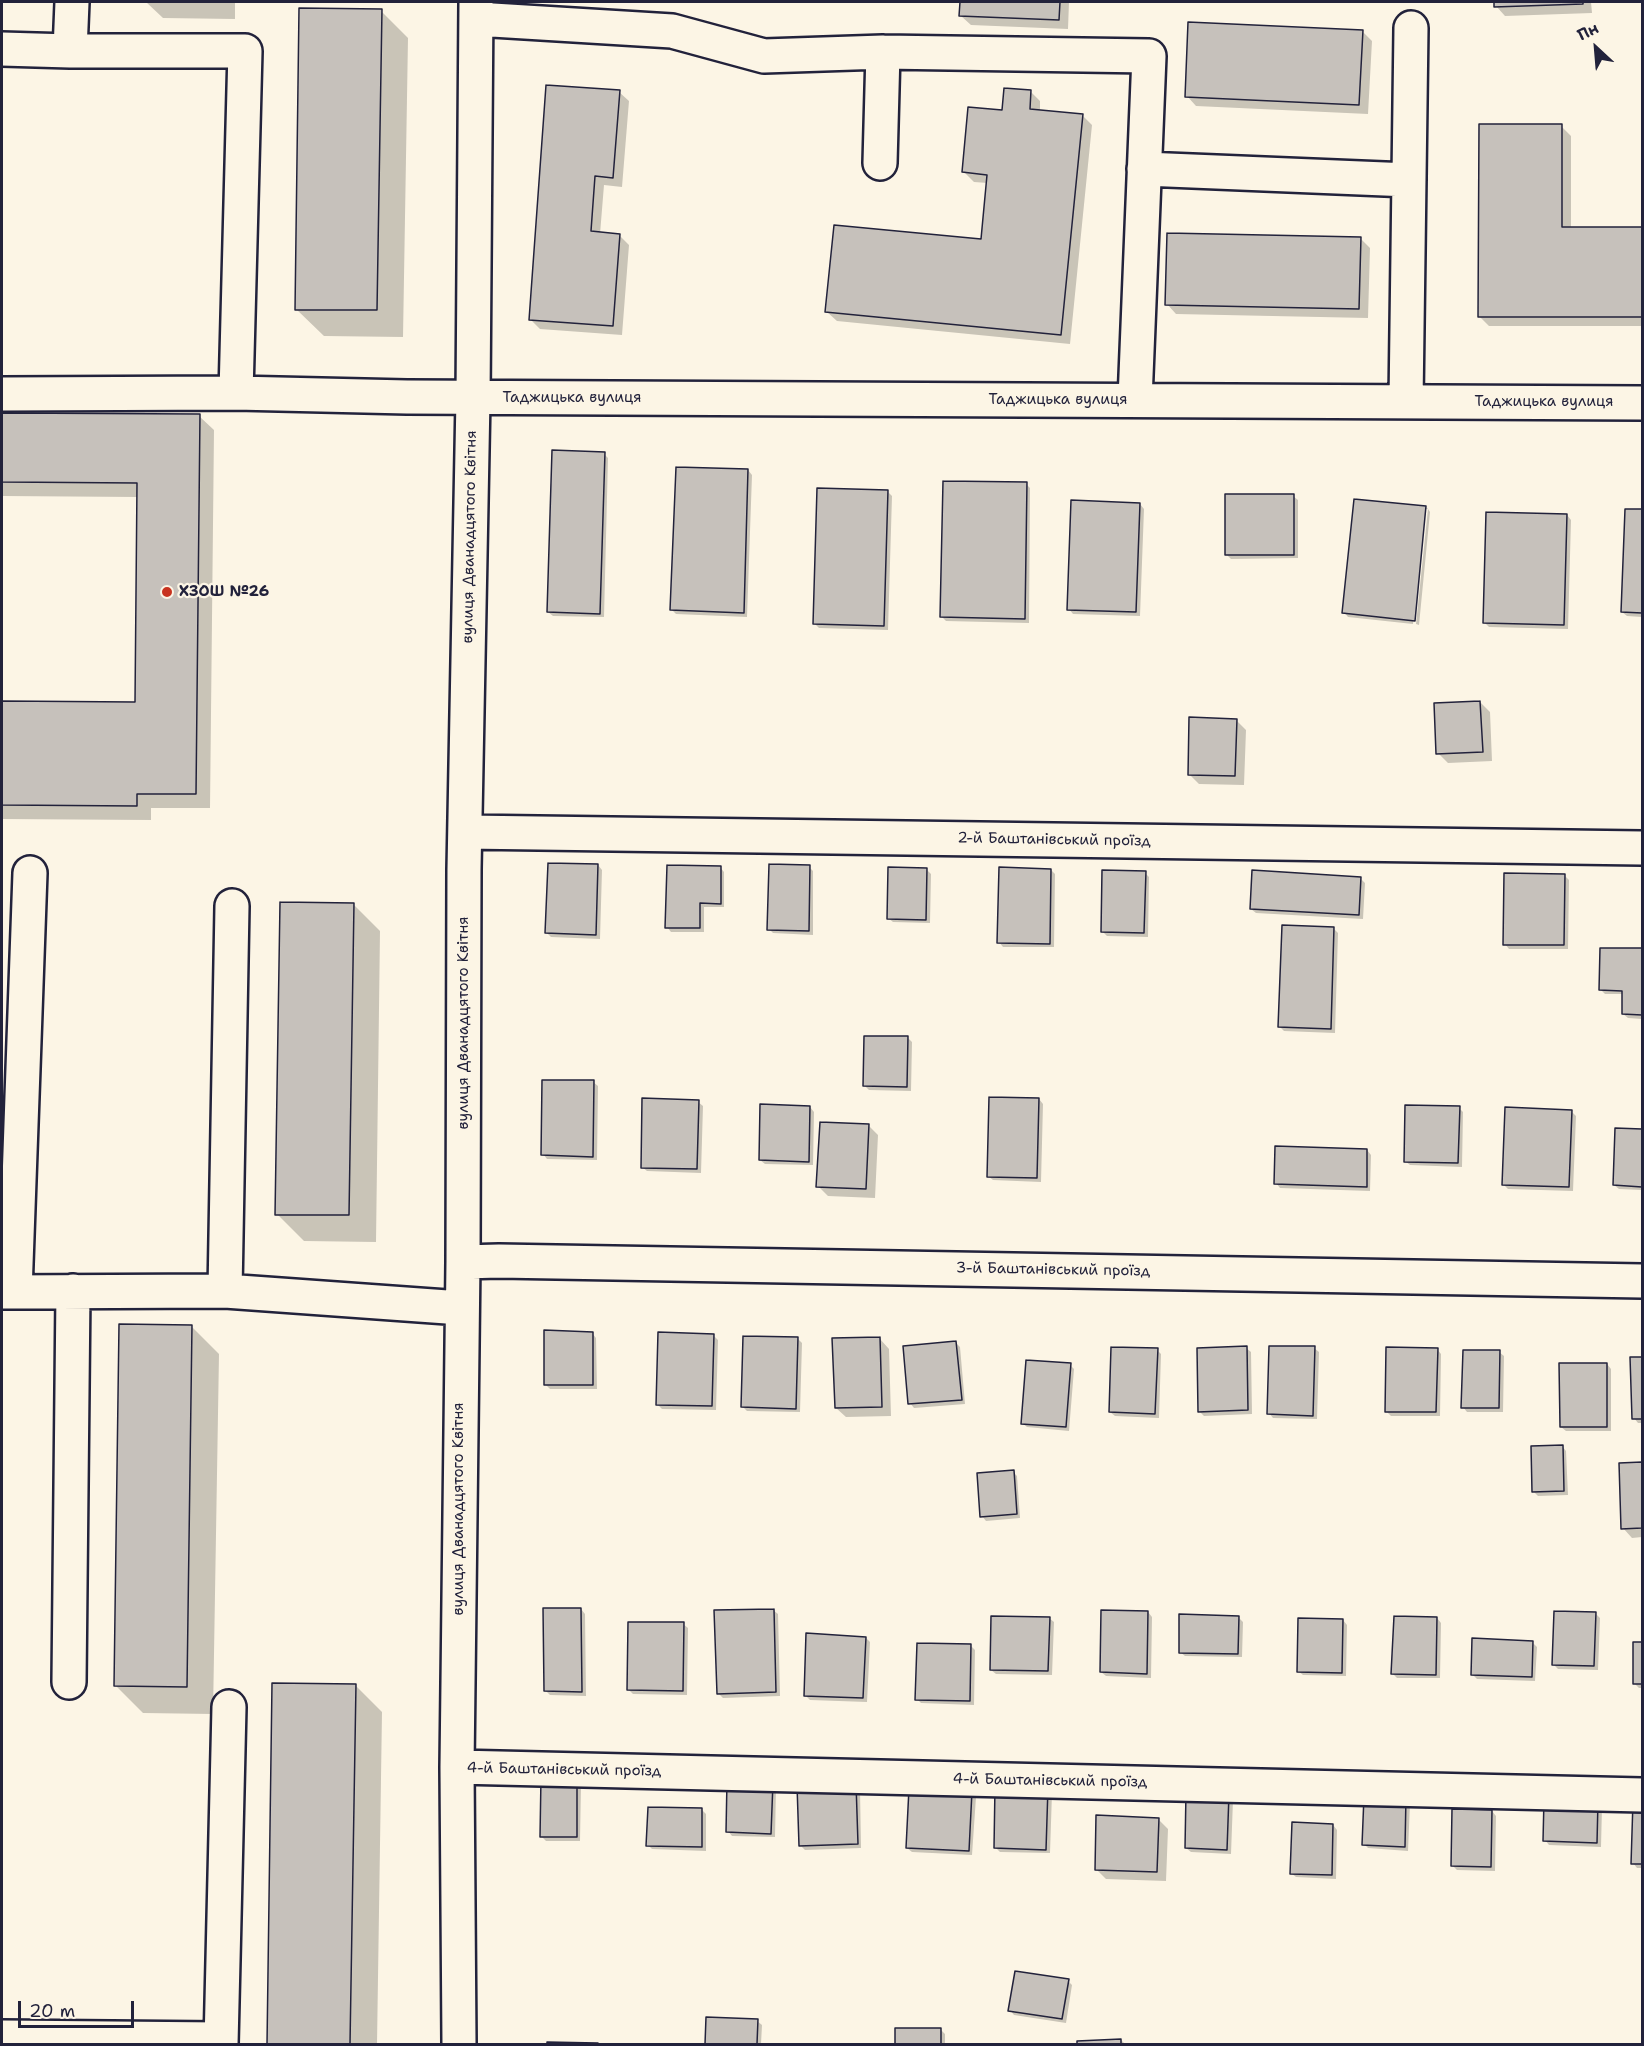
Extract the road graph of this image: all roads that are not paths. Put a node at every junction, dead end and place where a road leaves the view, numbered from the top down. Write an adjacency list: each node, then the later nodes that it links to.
1 (72, 2): 5 (street)
2 (476, 10): 6 (street); 12 (street, вулиця Дванадцятого Квітня)
3 (1411, 28): 9 (street)
4 (2, 49): 5 (street)
5 (70, 51): 10 (street)
6 (883, 52): 7 (street); 8 (street)
7 (880, 163)
8 (1144, 169): 9 (street); 13 (street)
9 (1409, 180): 14 (street)
10 (236, 393): 11 (street, Таджицька вулиця); 12 (street, Таджицька вулиця)
11 (2, 394)
12 (473, 398): 13 (street, Таджицька вулиця); 16 (street, вулиця Дванадцятого Квітня)
13 (1135, 400): 14 (street, Таджицька вулиця)
14 (1406, 402): 15 (street, Таджицька вулиця)
15 (1642, 403)
16 (465, 832): 17 (street, 2-й Баштанівський проїзд); 20 (street, вулиця Дванадцятого Квітня)
17 (1642, 848)
18 (30, 873): 24 (street)
19 (232, 906): 23 (street)
20 (463, 1262): 21 (street, 3-й Баштанівський проїзд); 25 (street, вулиця Дванадцятого Квітня)
21 (1642, 1281)
22 (73, 1291): 23 (street); 24 (street); 26 (street)
23 (225, 1291): 25 (street)
24 (8, 1292)
25 (461, 1308): 28 (street, вулиця Дванадцятого Квітня)
26 (69, 1682)
27 (229, 1707): 31 (street)
28 (457, 1767): 29 (street, 4-й Баштанівський проїзд); 32 (street, вулиця Дванадцятого Квітня)
29 (1642, 1795)
30 (2, 2037): 31 (street)
31 (221, 2042)
32 (459, 2044)

